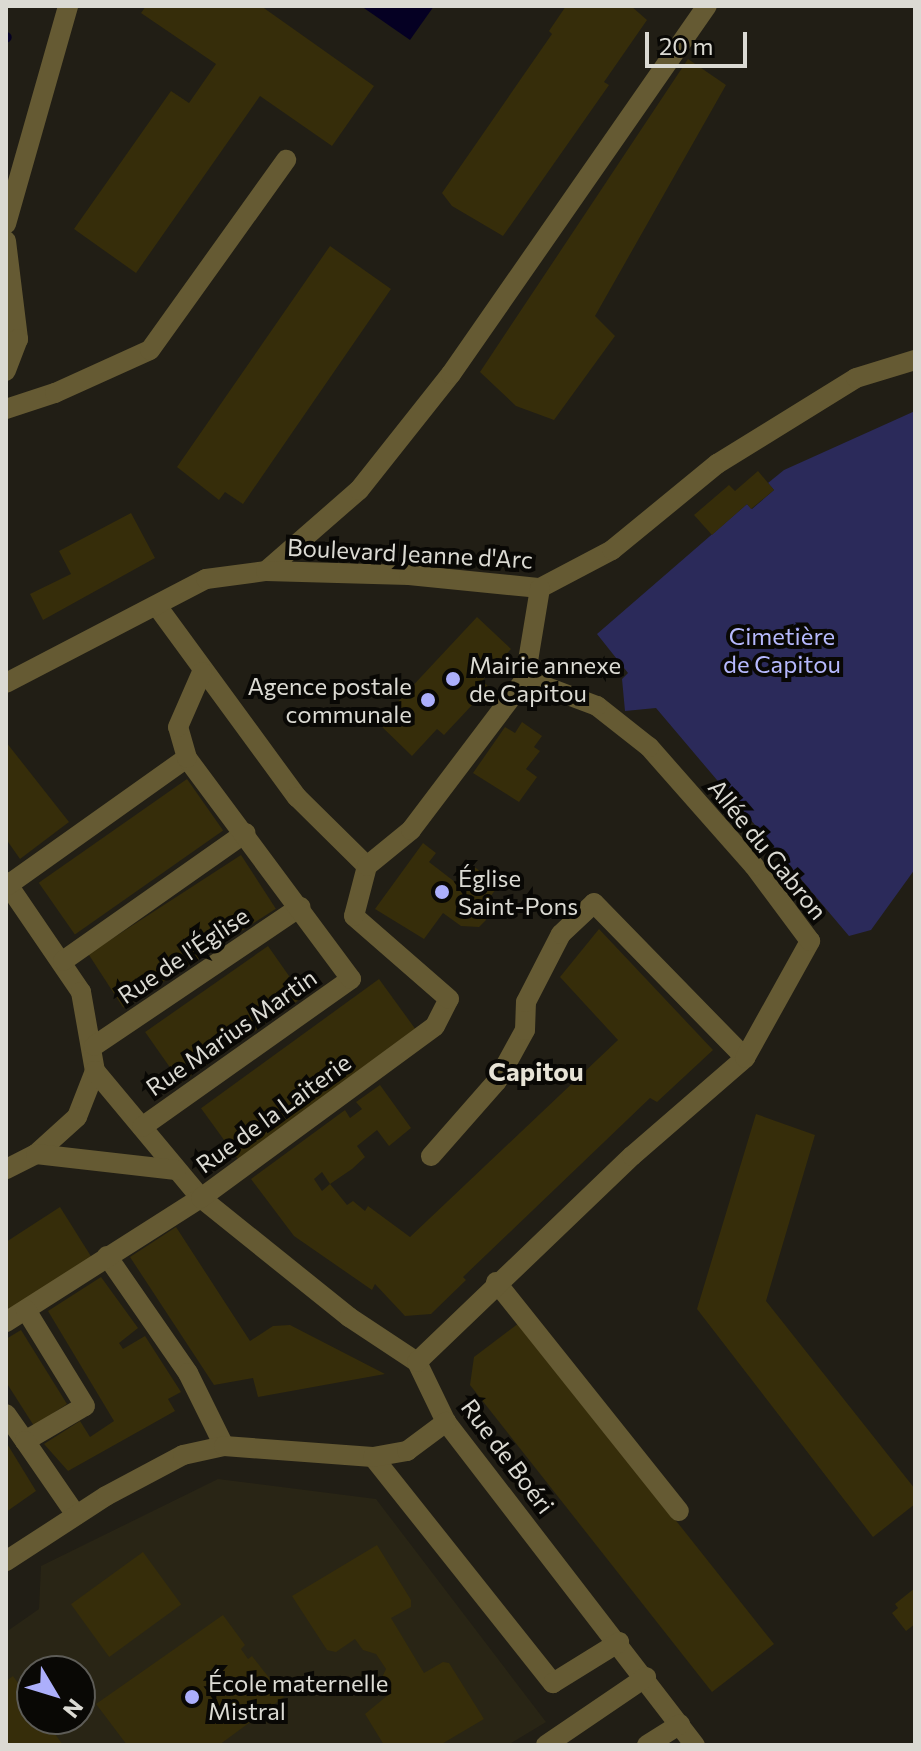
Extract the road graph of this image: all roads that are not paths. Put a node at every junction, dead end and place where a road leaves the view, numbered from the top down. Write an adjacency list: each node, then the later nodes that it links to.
1 (68, 6): 4 (street)
2 (707, 6): 9 (street)
3 (286, 160): 8 (street)
4 (6, 224)
5 (6, 241): 7 (street)
6 (915, 360): 10 (street, Boulevard Jeanne d'Arc)
7 (6, 371)
8 (6, 409)
9 (266, 571): 10 (street, Boulevard Jeanne d'Arc); 11 (street, Boulevard Jeanne d'Arc)
10 (540, 588): 13 (street)
11 (157, 606): 12 (street); 14 (street, Boulevard Jeanne d'Arc)
12 (202, 672): 15 (street); 17 (street)
13 (525, 679): 17 (street); 22 (street, Allée du Gabron)
14 (6, 683)
15 (187, 758): 16 (street); 18 (street)
16 (245, 833): 19 (street); 20 (street)
17 (367, 866): 29 (street, Rue de la Laiterie)
18 (7, 883): 20 (street)
19 (300, 907): 21 (street, Rue de l'Église); 24 (street, Rue Marius Martin)
20 (63, 961): 21 (street)
21 (94, 1046): 23 (street)
22 (745, 1058): 26 (street); 31 (street, Allée du Gabron)
23 (95, 1071): 24 (street); 25 (street)
24 (142, 1127): 28 (street)
25 (36, 1154): 27 (street); 28 (street)
26 (431, 1156)
27 (6, 1169)
28 (176, 1170): 29 (street)
29 (201, 1198): 30 (street, Rue de la Laiterie); 34 (street)
30 (107, 1256): 32 (street, Rue de la Laiterie); 38 (street)
31 (496, 1282): 34 (street, Allée du Gabron); 40 (street)
32 (26, 1310): 33 (street, Rue de la Laiterie); 37 (street)
33 (6, 1322)
34 (417, 1362): 36 (street, Rue de Boéri)
35 (6, 1414): 37 (street)
36 (446, 1422): 39 (street); 43 (street, Rue de Boéri)
37 (25, 1441): 41 (street)
38 (224, 1446): 39 (street); 41 (street)
39 (373, 1457): 43 (street)
40 (679, 1511)
41 (76, 1515): 42 (street)
42 (6, 1561)
43 (619, 1642): 44 (street, Rue de Boéri)
44 (646, 1677): 45 (street, Rue de Boéri); 46 (street)
45 (680, 1724): 47 (street); 48 (street, Rue de Boéri)
46 (559, 1742)
47 (647, 1745)
48 (695, 1745)

